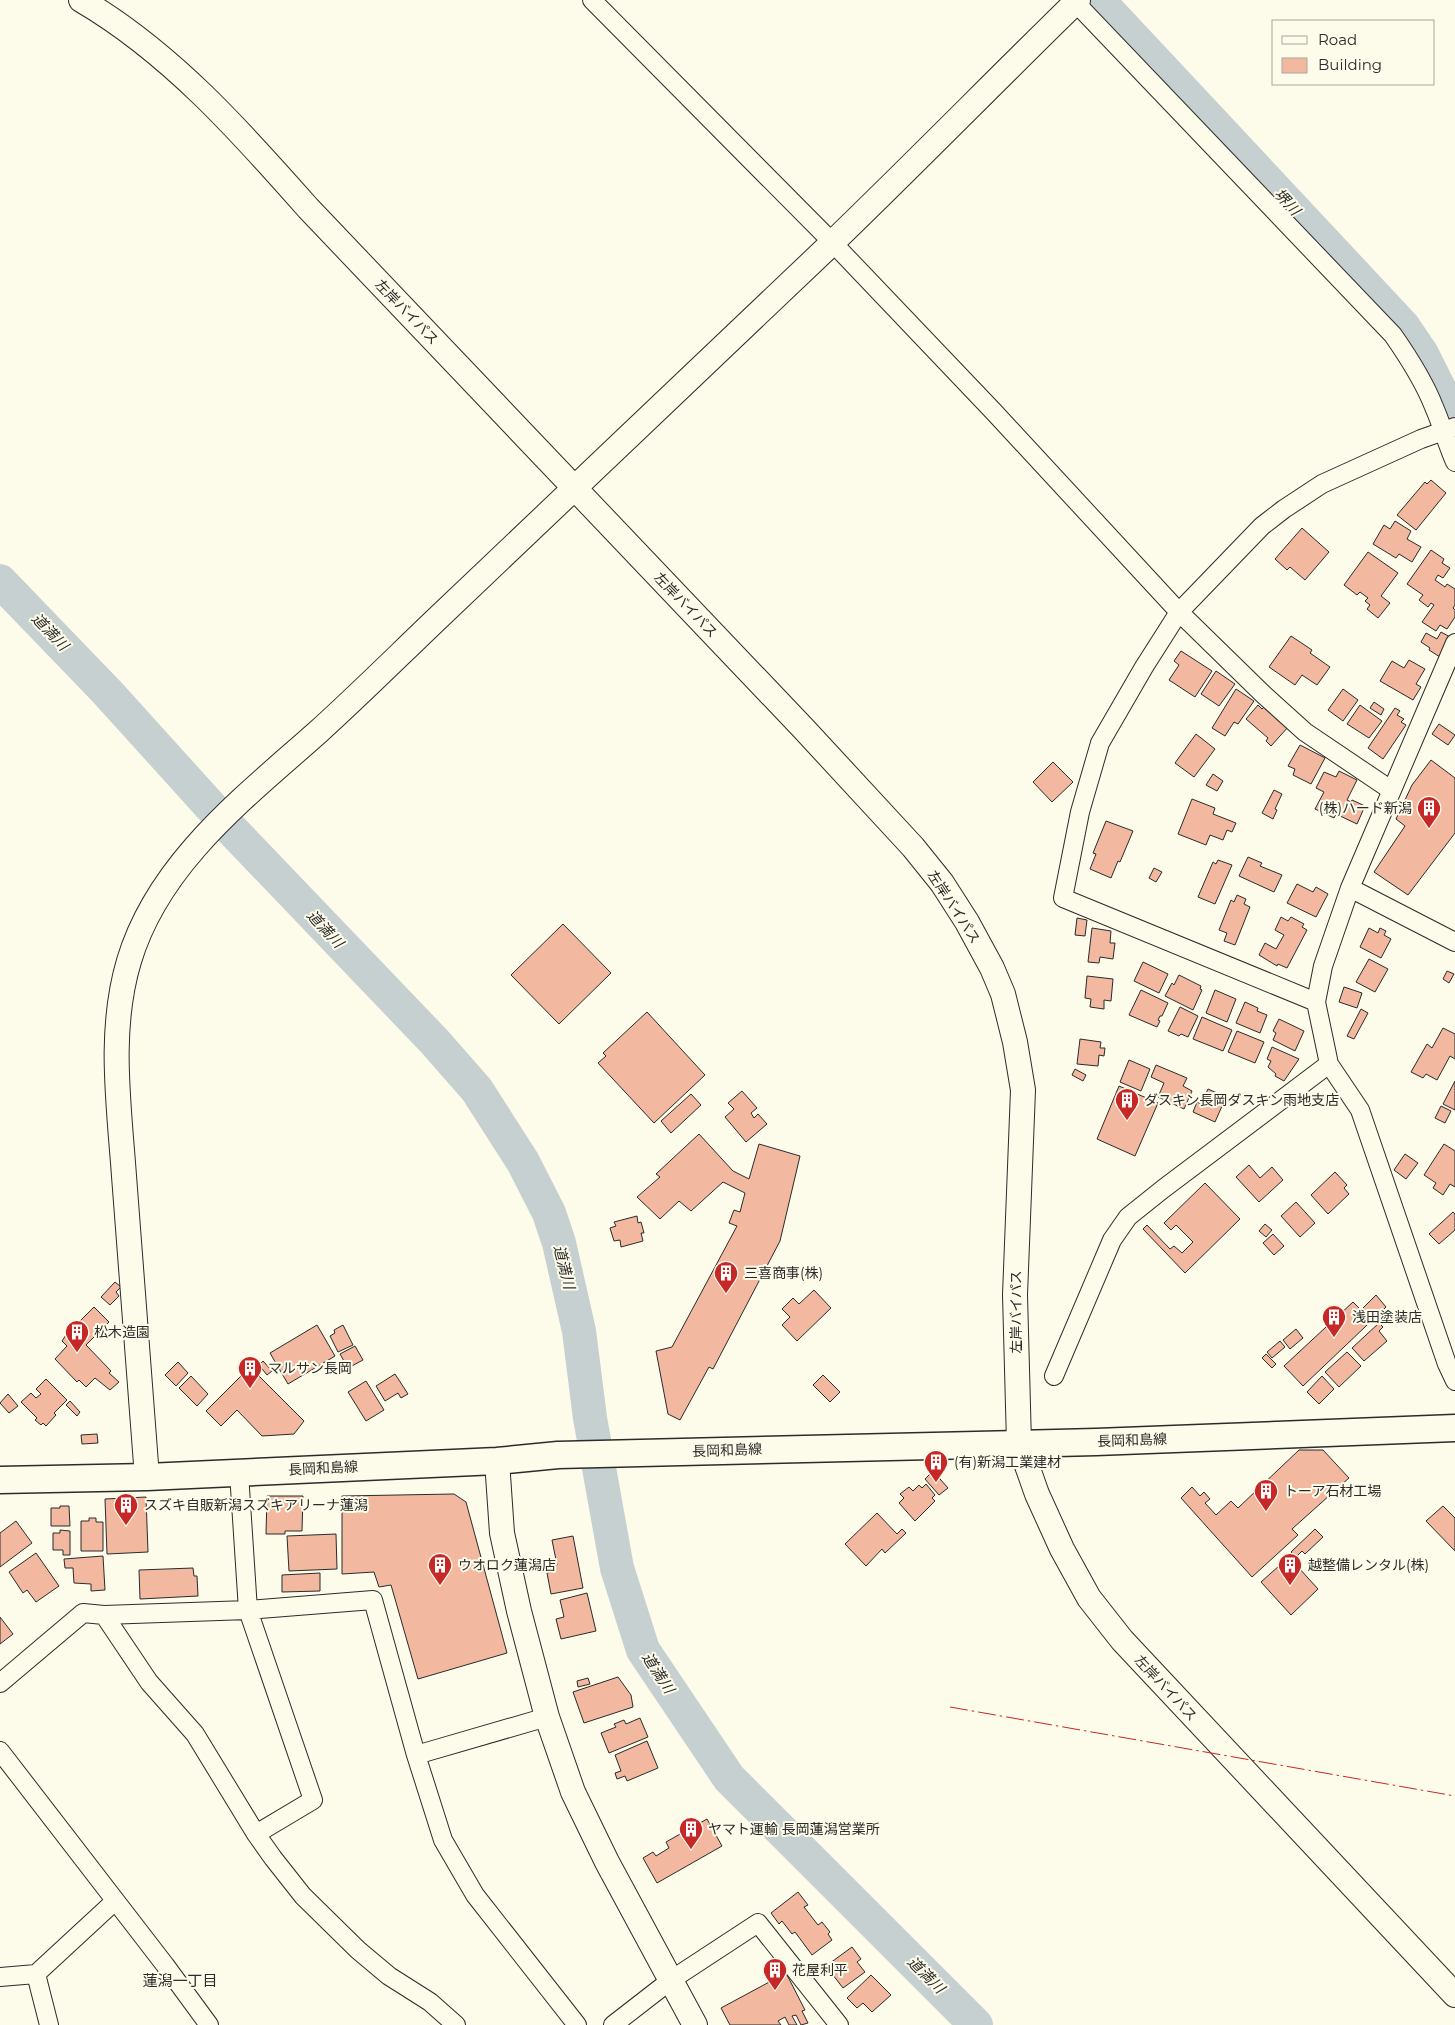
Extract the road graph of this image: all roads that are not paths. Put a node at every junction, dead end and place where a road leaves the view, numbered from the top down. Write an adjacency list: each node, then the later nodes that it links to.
1 (81, 0): 7 (street, 左岸バイパス)
2 (592, 0): 4 (street)
3 (1076, 1): 4 (street); 5 (street)
4 (832, 242): 7 (street); 8 (street)
5 (1448, 429): 6 (street); 8 (street)
6 (1455, 462)
7 (574, 487): 18 (street, 左岸バイパス); 21 (street)
8 (1180, 612): 10 (street); 13 (street)
9 (1455, 643): 10 (street)
10 (1391, 790): 11 (street)
11 (1350, 888): 12 (street); 13 (street)
12 (1455, 942)
13 (1316, 1002): 14 (street)
14 (1328, 1064): 15 (street); 16 (street)
15 (1054, 1376)
16 (1455, 1381)
17 (1455, 1428): 18 (main road, 長岡和島線)
18 (1018, 1443): 19 (main road, 長岡和島線); 34 (street, 左岸バイパス)
19 (497, 1462): 20 (main road, 長岡和島線); 26 (street)
20 (238, 1472): 21 (main road, 長岡和島線); 23 (street)
21 (148, 1477): 22 (main road, 長岡和島線)
22 (0, 1480)
23 (248, 1610): 24 (street); 28 (street); 29 (street)
24 (104, 1615): 25 (street); 29 (street)
25 (0, 1683)
26 (547, 1717): 28 (street); 33 (street)
27 (0, 1751): 30 (street)
28 (416, 1755): 38 (street)
29 (256, 1834): 37 (street)
30 (115, 1901): 31 (street); 36 (street)
31 (36, 1974): 32 (street); 35 (street)
32 (0, 1977)
33 (671, 1980): 39 (street); 40 (street); 41 (street)
34 (1455, 1995)
35 (49, 2025)
36 (209, 2025)
37 (456, 2025)
38 (577, 2025)
39 (613, 2025)
40 (695, 2025)
41 (839, 2025)

